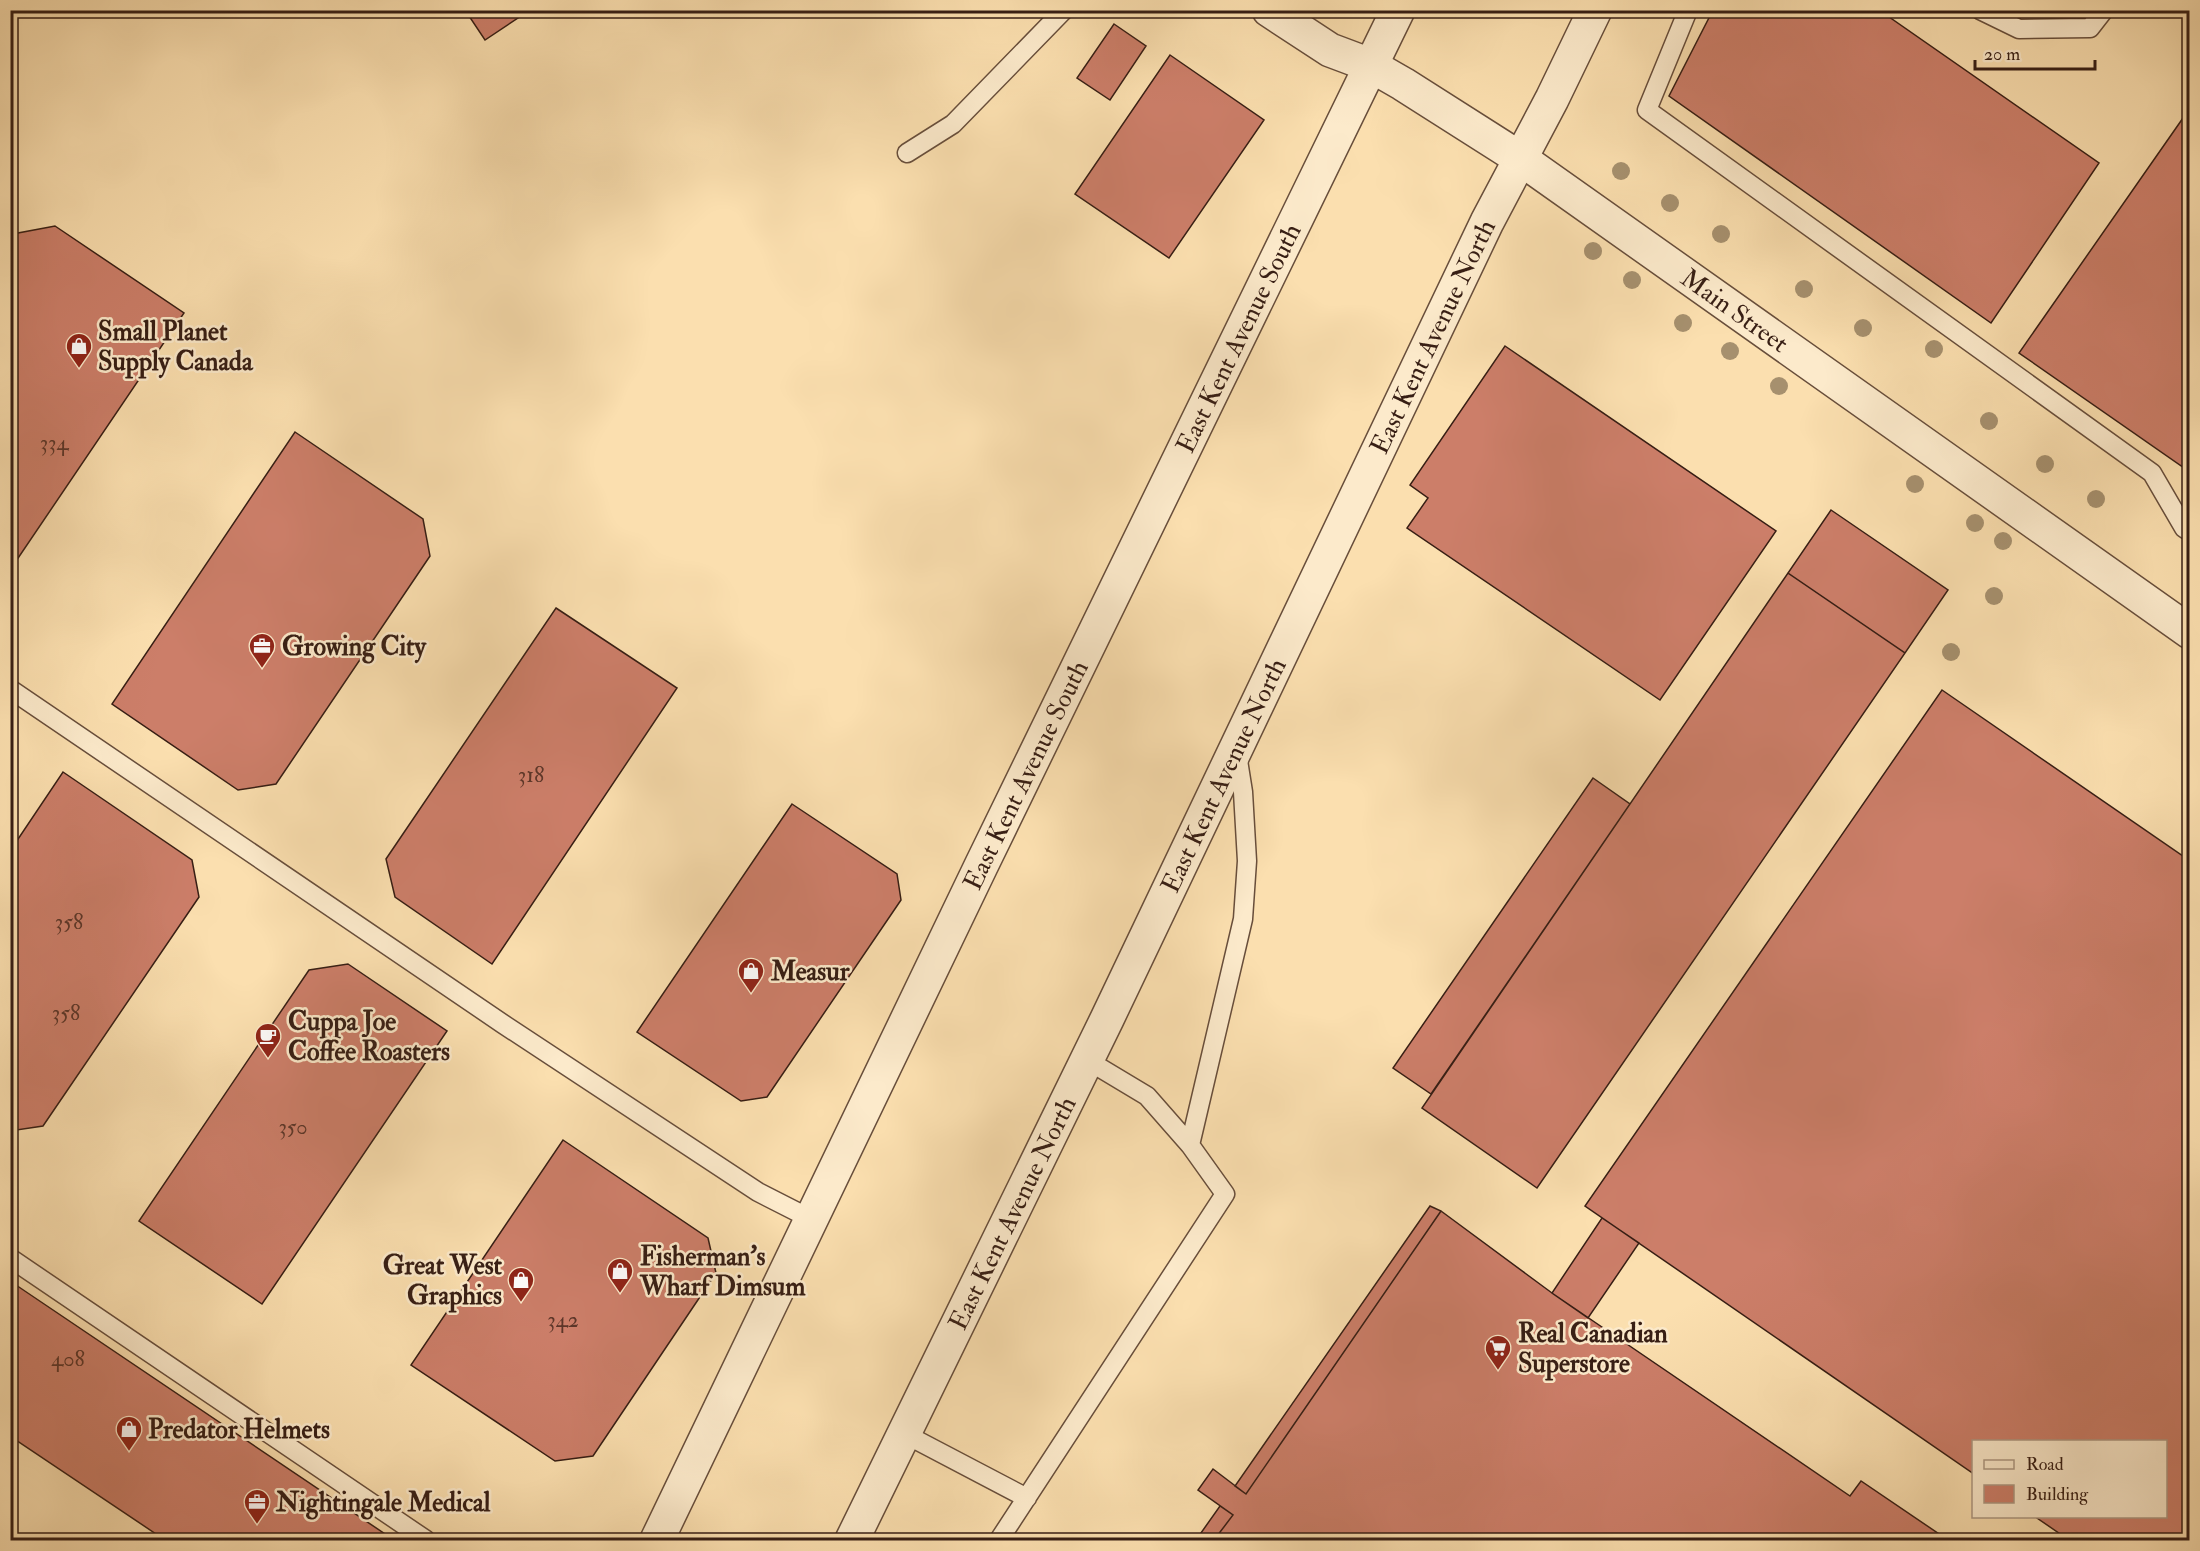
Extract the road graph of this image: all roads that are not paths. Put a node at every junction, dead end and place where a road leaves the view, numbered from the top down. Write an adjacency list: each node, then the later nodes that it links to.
1 (1064, 10): 9 (lane)
2 (1269, 10): 8 (street, Main Street)
3 (1398, 10): 8 (street, East Kent Avenue South)
4 (1595, 10): 10 (street, East Kent Avenue North)
5 (1688, 10): 11 (lane)
6 (1980, 10): 7 (lane)
7 (2104, 10)
8 (1370, 65): 10 (street, Main Street); 17 (street, East Kent Avenue South)
9 (907, 153)
10 (1521, 159): 12 (street, Main Street); 14 (street, East Kent Avenue North)
11 (2190, 532)
12 (2187, 624)
13 (10, 689): 17 (lane)
14 (1236, 747): 15 (street, East Kent Avenue North); 16 (lane)
15 (1087, 1060): 16 (lane); 19 (street, East Kent Avenue North)
16 (1190, 1145): 20 (lane)
17 (812, 1219): 22 (street, East Kent Avenue South)
18 (10, 1258): 21 (lane)
19 (903, 1432): 20 (lane); 23 (street, East Kent Avenue North)
20 (1027, 1498): 24 (lane)
21 (426, 1540)
22 (657, 1540)
23 (852, 1540)
24 (999, 1540)

